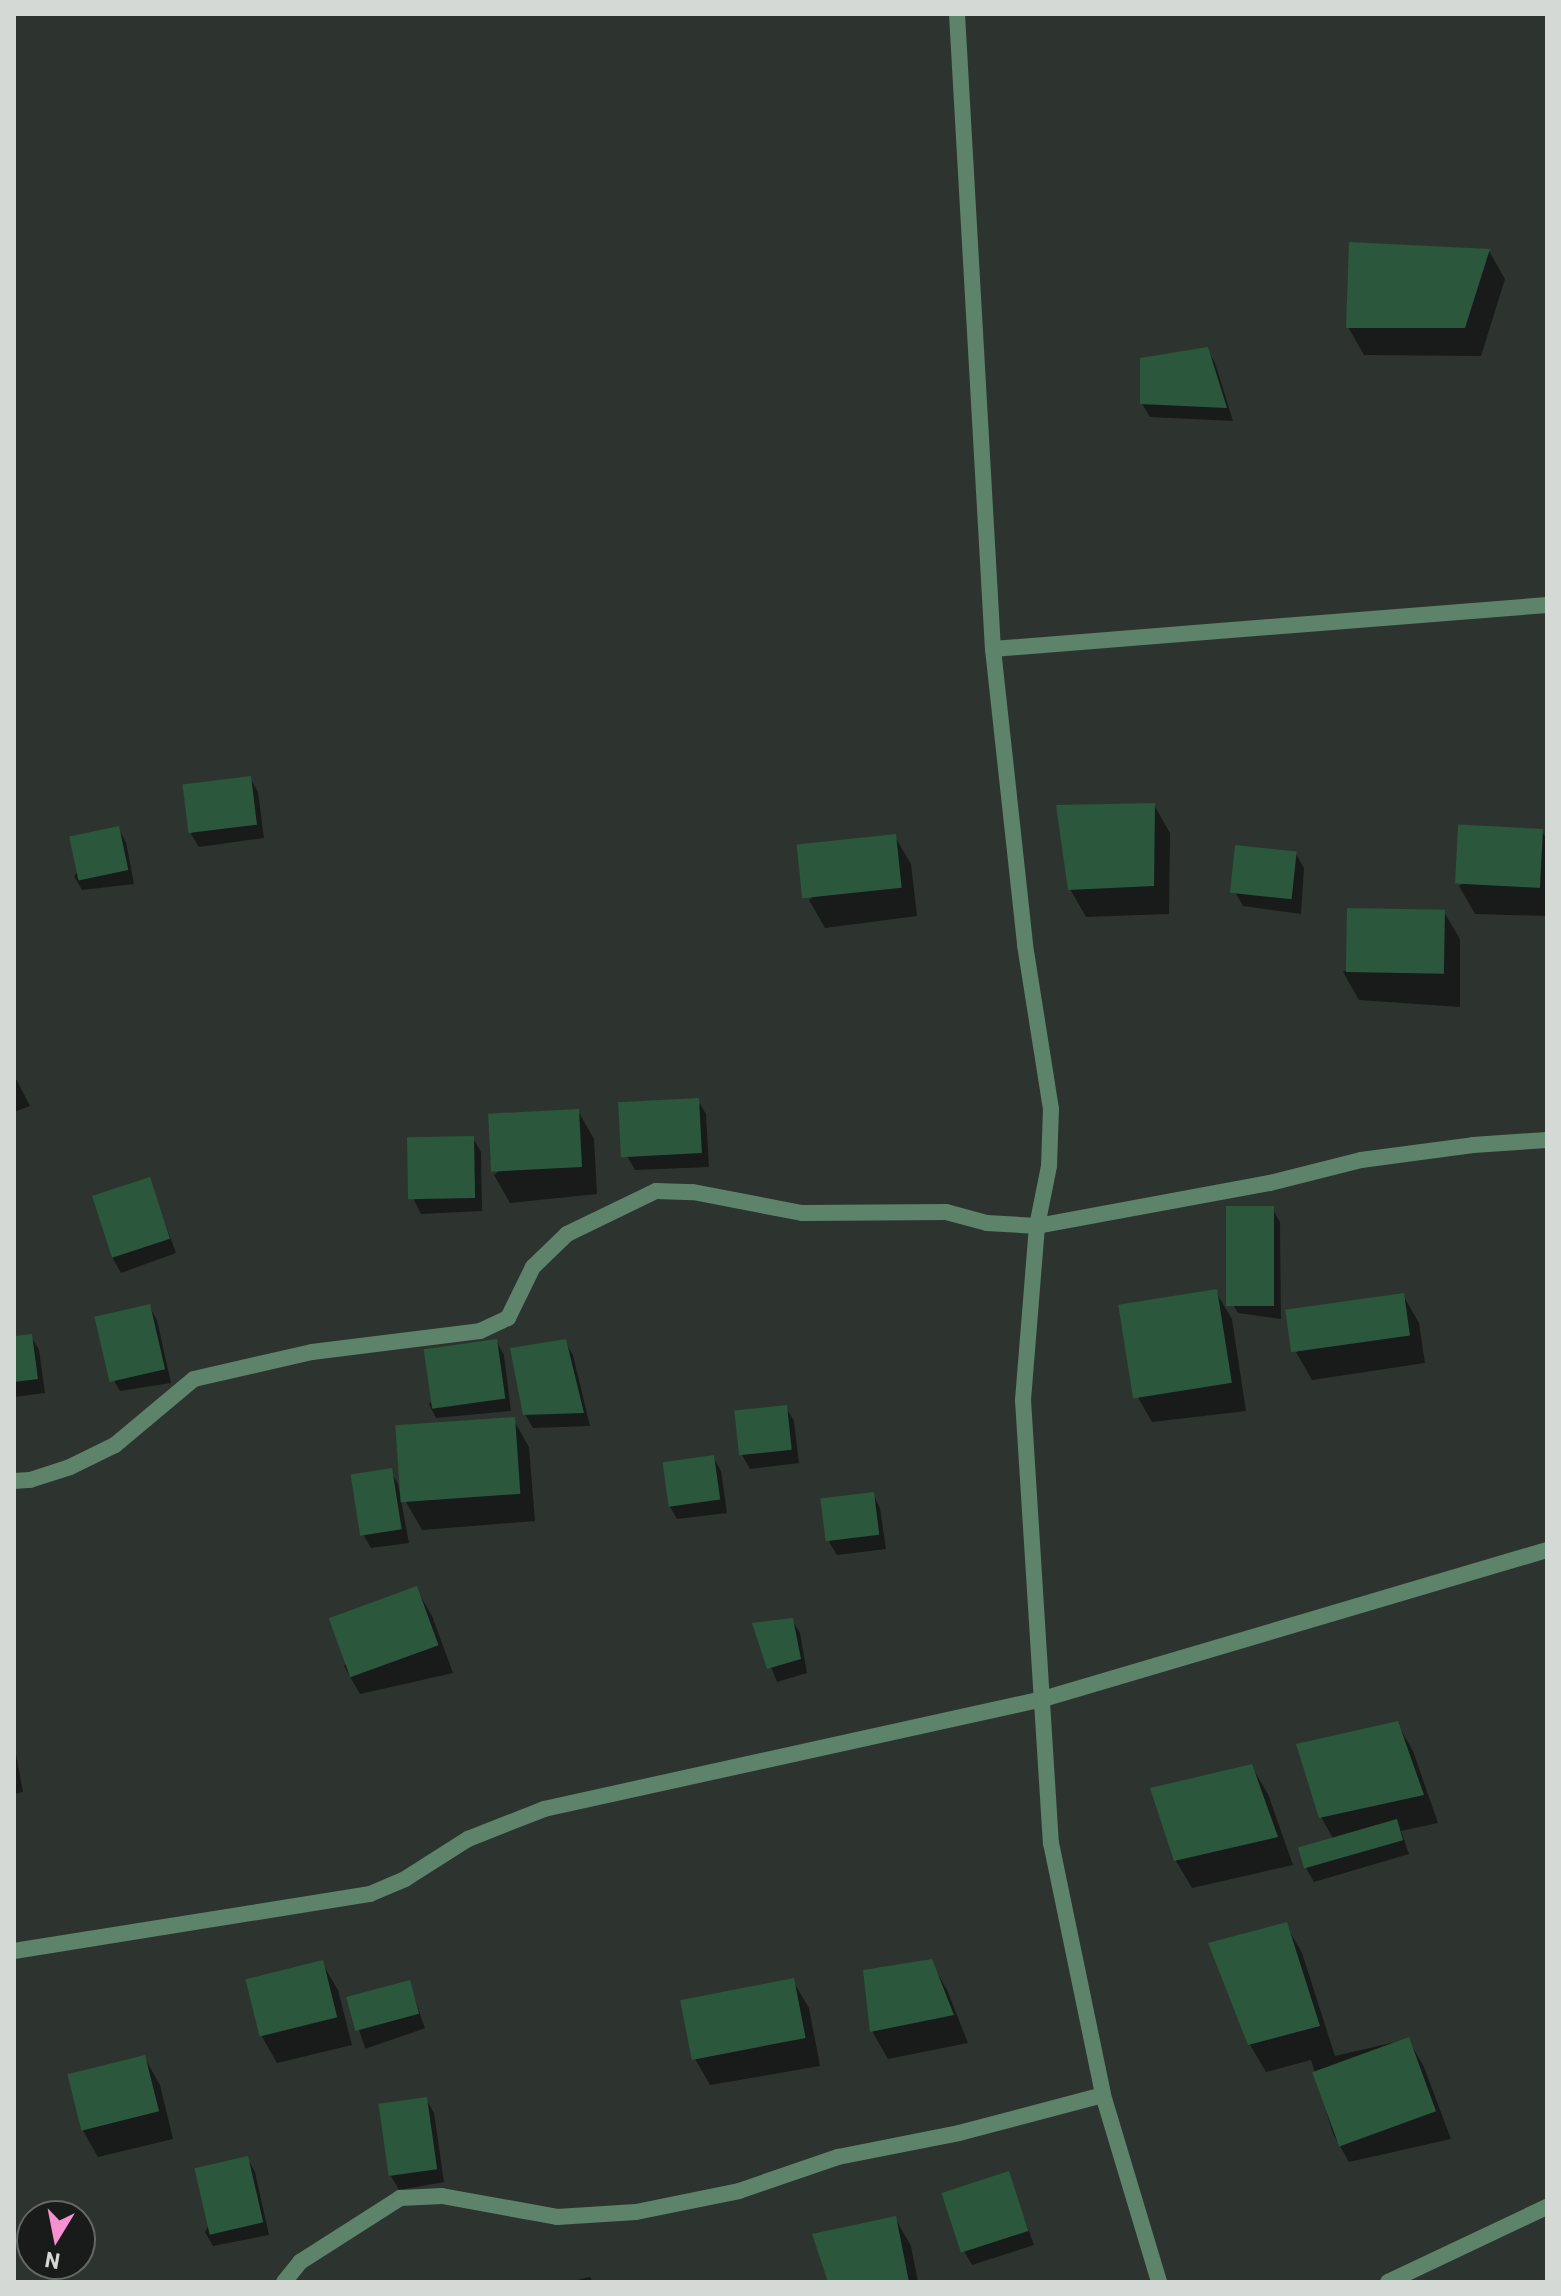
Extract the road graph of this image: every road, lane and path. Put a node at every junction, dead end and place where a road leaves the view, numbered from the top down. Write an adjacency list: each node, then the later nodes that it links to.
1 (957, 14): 3 (street)
2 (1547, 605): 3 (street)
3 (993, 649): 5 (street)
4 (1547, 1140): 5 (street)
5 (1037, 1226): 6 (street); 8 (street)
6 (14, 1481)
7 (1547, 1550): 8 (street)
8 (1043, 1699): 9 (street); 10 (street)
9 (14, 1951)
10 (1103, 2095): 12 (street); 13 (street)
11 (1547, 2207): 14 (street)
12 (284, 2282)
13 (1159, 2282)
14 (1388, 2282)

